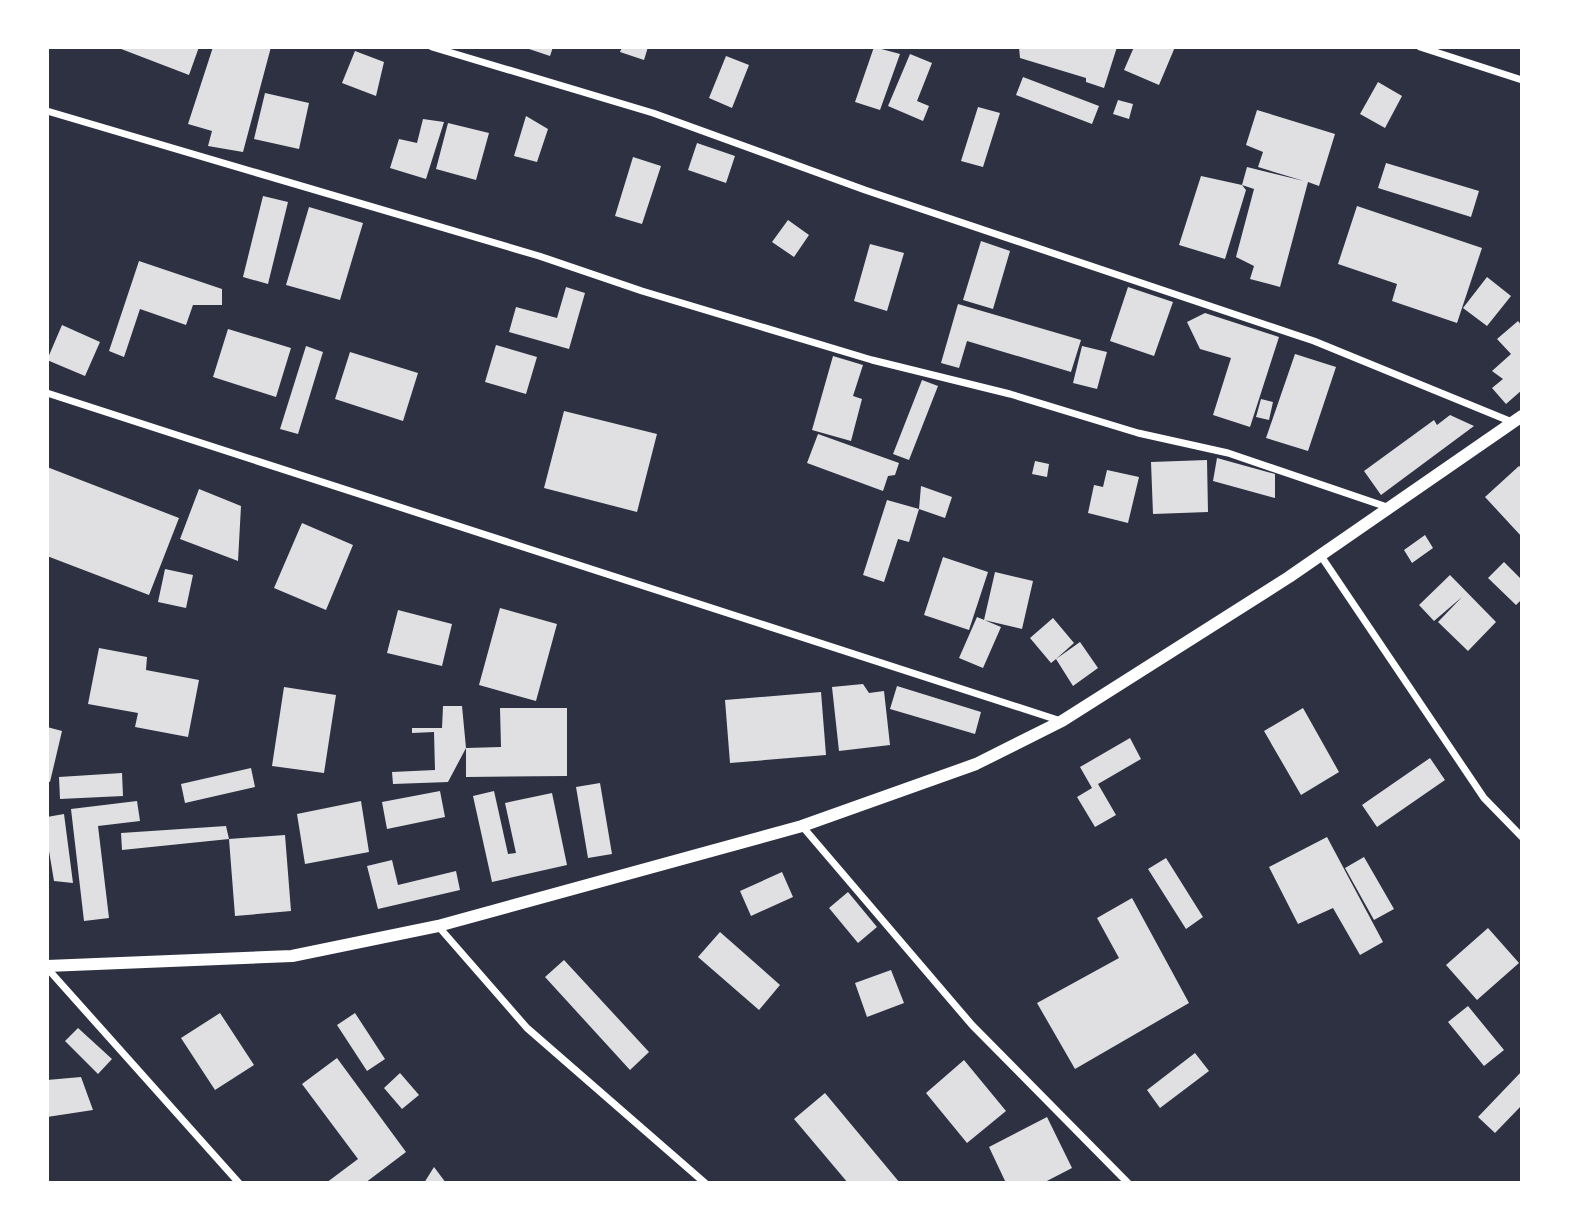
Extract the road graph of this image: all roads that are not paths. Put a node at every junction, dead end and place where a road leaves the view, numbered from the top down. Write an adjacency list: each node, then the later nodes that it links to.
1 (432, 47): 6 (street)
2 (1420, 47): 3 (street)
3 (1522, 80)
4 (47, 111): 7 (street)
5 (47, 393): 9 (street)
6 (1517, 419): 7 (street)
7 (1390, 508): 8 (street)
8 (1321, 555): 9 (street); 11 (street)
9 (1062, 721): 10 (street)
10 (802, 827): 12 (street); 16 (street)
11 (1522, 837)
12 (438, 926): 13 (street); 15 (street)
13 (47, 967): 14 (street)
14 (239, 1183)
15 (705, 1183)
16 (1128, 1183)

